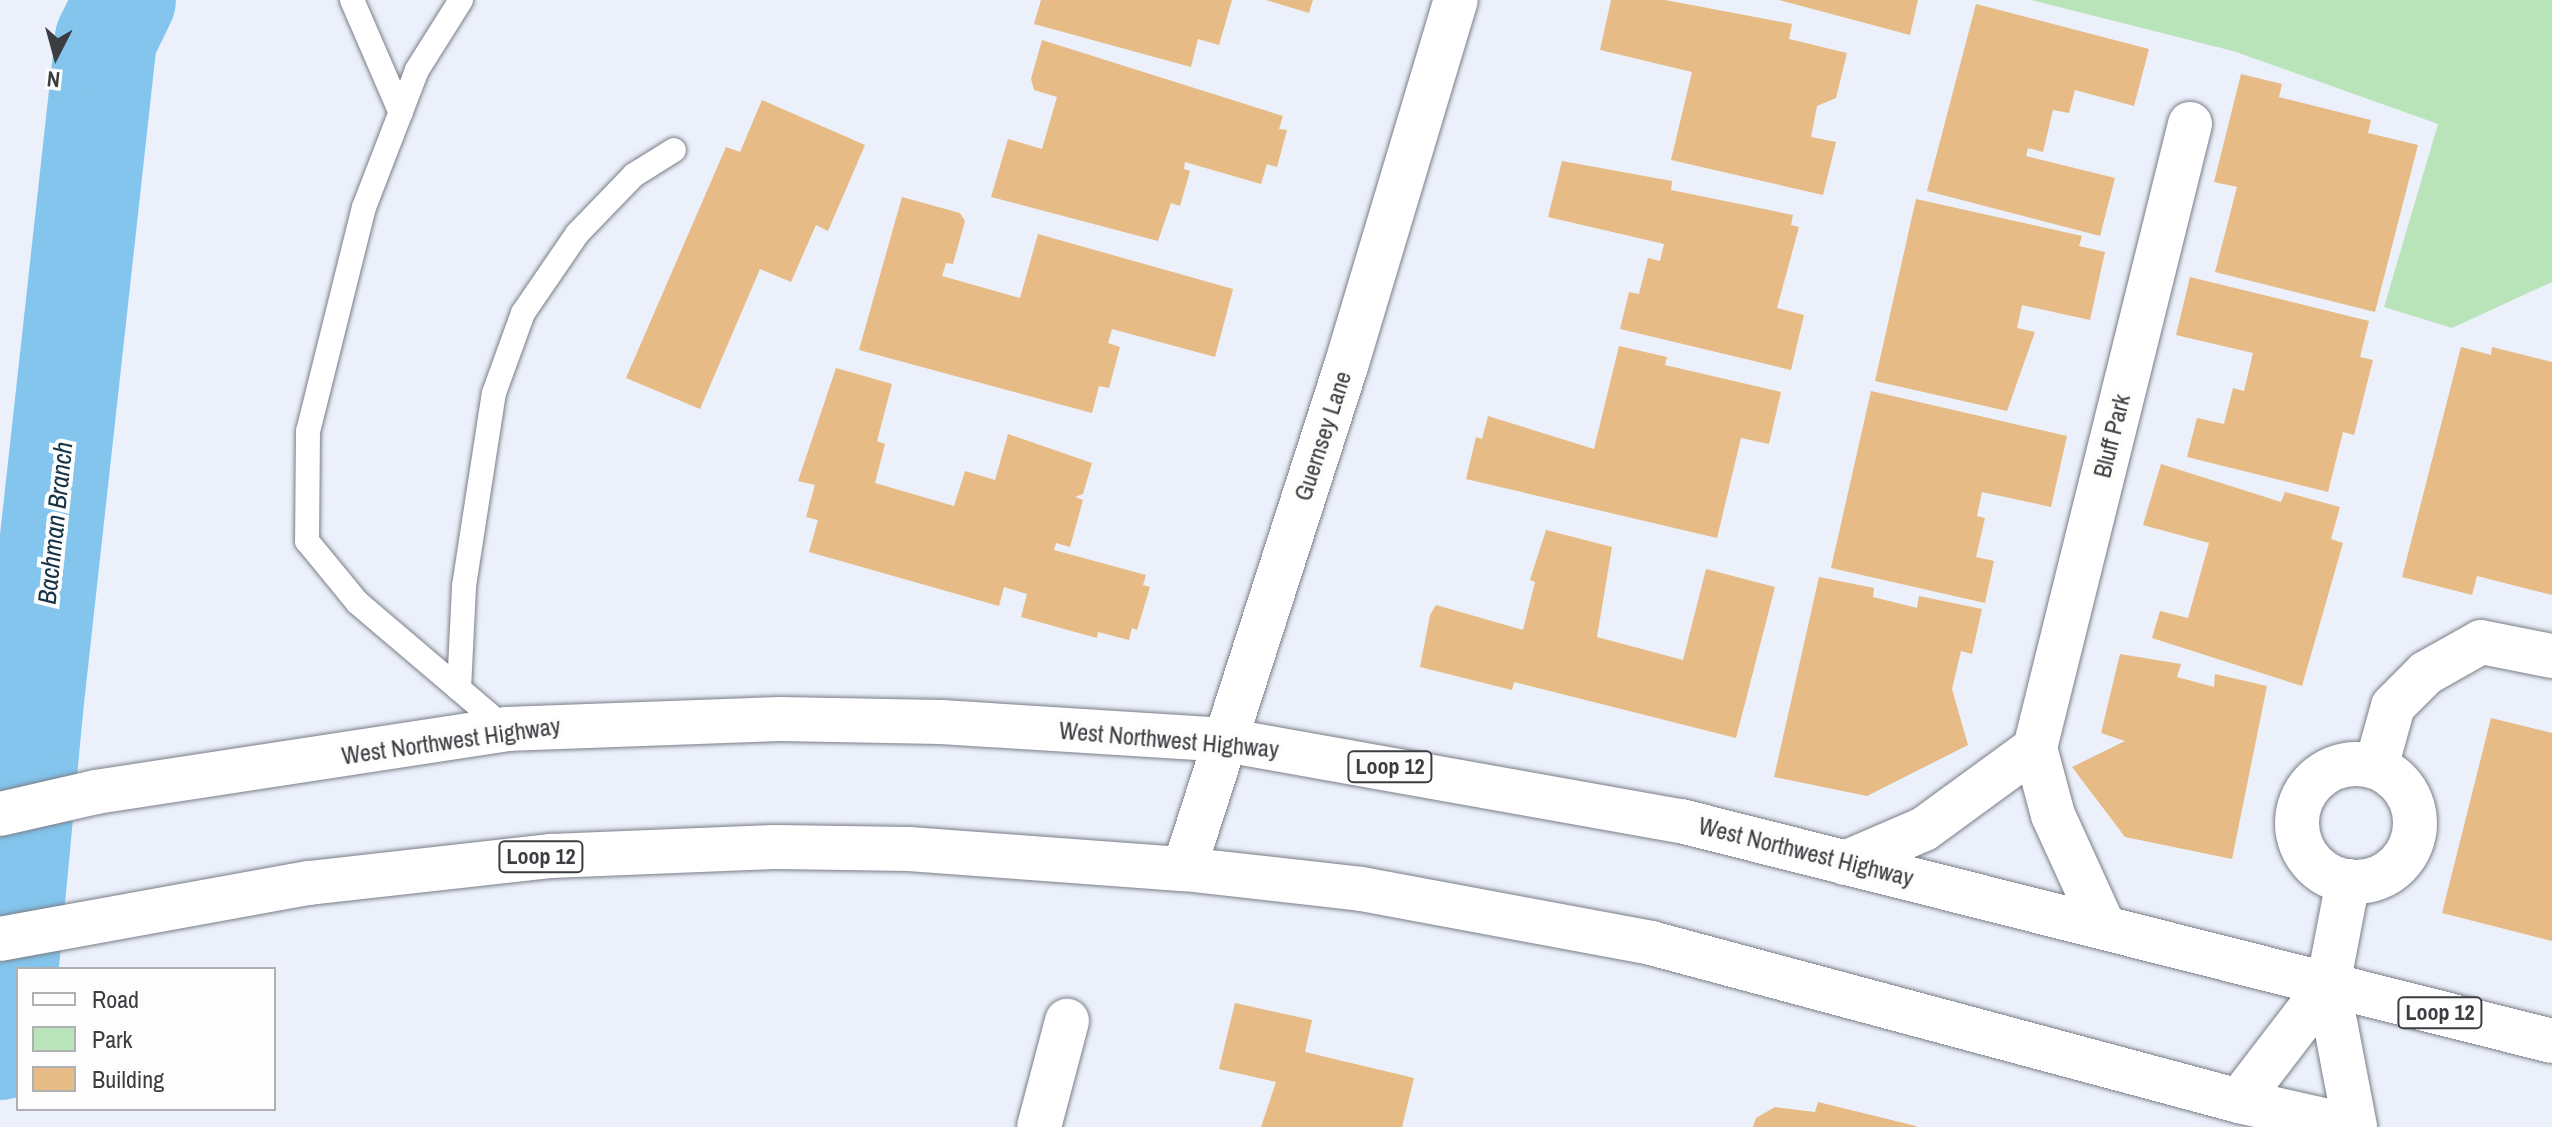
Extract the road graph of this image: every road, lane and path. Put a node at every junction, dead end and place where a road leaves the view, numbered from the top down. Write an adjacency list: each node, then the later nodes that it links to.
1 (352, 0): 4 (lane)
2 (461, 0): 4 (lane)
3 (1456, 0): 10 (main road, Guernsey Lane)
4 (401, 113): 8 (lane)
5 (2190, 124): 11 (main road, Bluff Park)
6 (674, 150): 8 (lane)
7 (2552, 656): 12 (main road)
8 (459, 689): 9 (lane)
9 (506, 729): 10 (main road, West Northwest Highway / Loop 12); 13 (main road, West Northwest Highway / Loop 12)
10 (1225, 740): 14 (main road, West Northwest Highway / Loop 12); 15 (main road, Guernsey Lane)
11 (2035, 748): 14 (main road); 17 (main road, Bluff Park)
12 (2376, 767): 16 (main road); 16 (main road)
13 (0, 814)
14 (1845, 863): 17 (main road, West Northwest Highway / Loop 12)
15 (1184, 869): 18 (main road, Loop 12); 22 (main road, Loop 12)
16 (2348, 881): 19 (main road)
17 (2104, 927): 19 (main road, West Northwest Highway / Loop 12)
18 (0, 939)
19 (2328, 985): 21 (main road, West Northwest Highway / Loop 12); 22 (main road); 24 (main road)
20 (1067, 1021): 23 (main road)
21 (2552, 1041)
22 (2237, 1114): 24 (main road, Loop 12)
23 (1039, 1127)
24 (2354, 1127)

